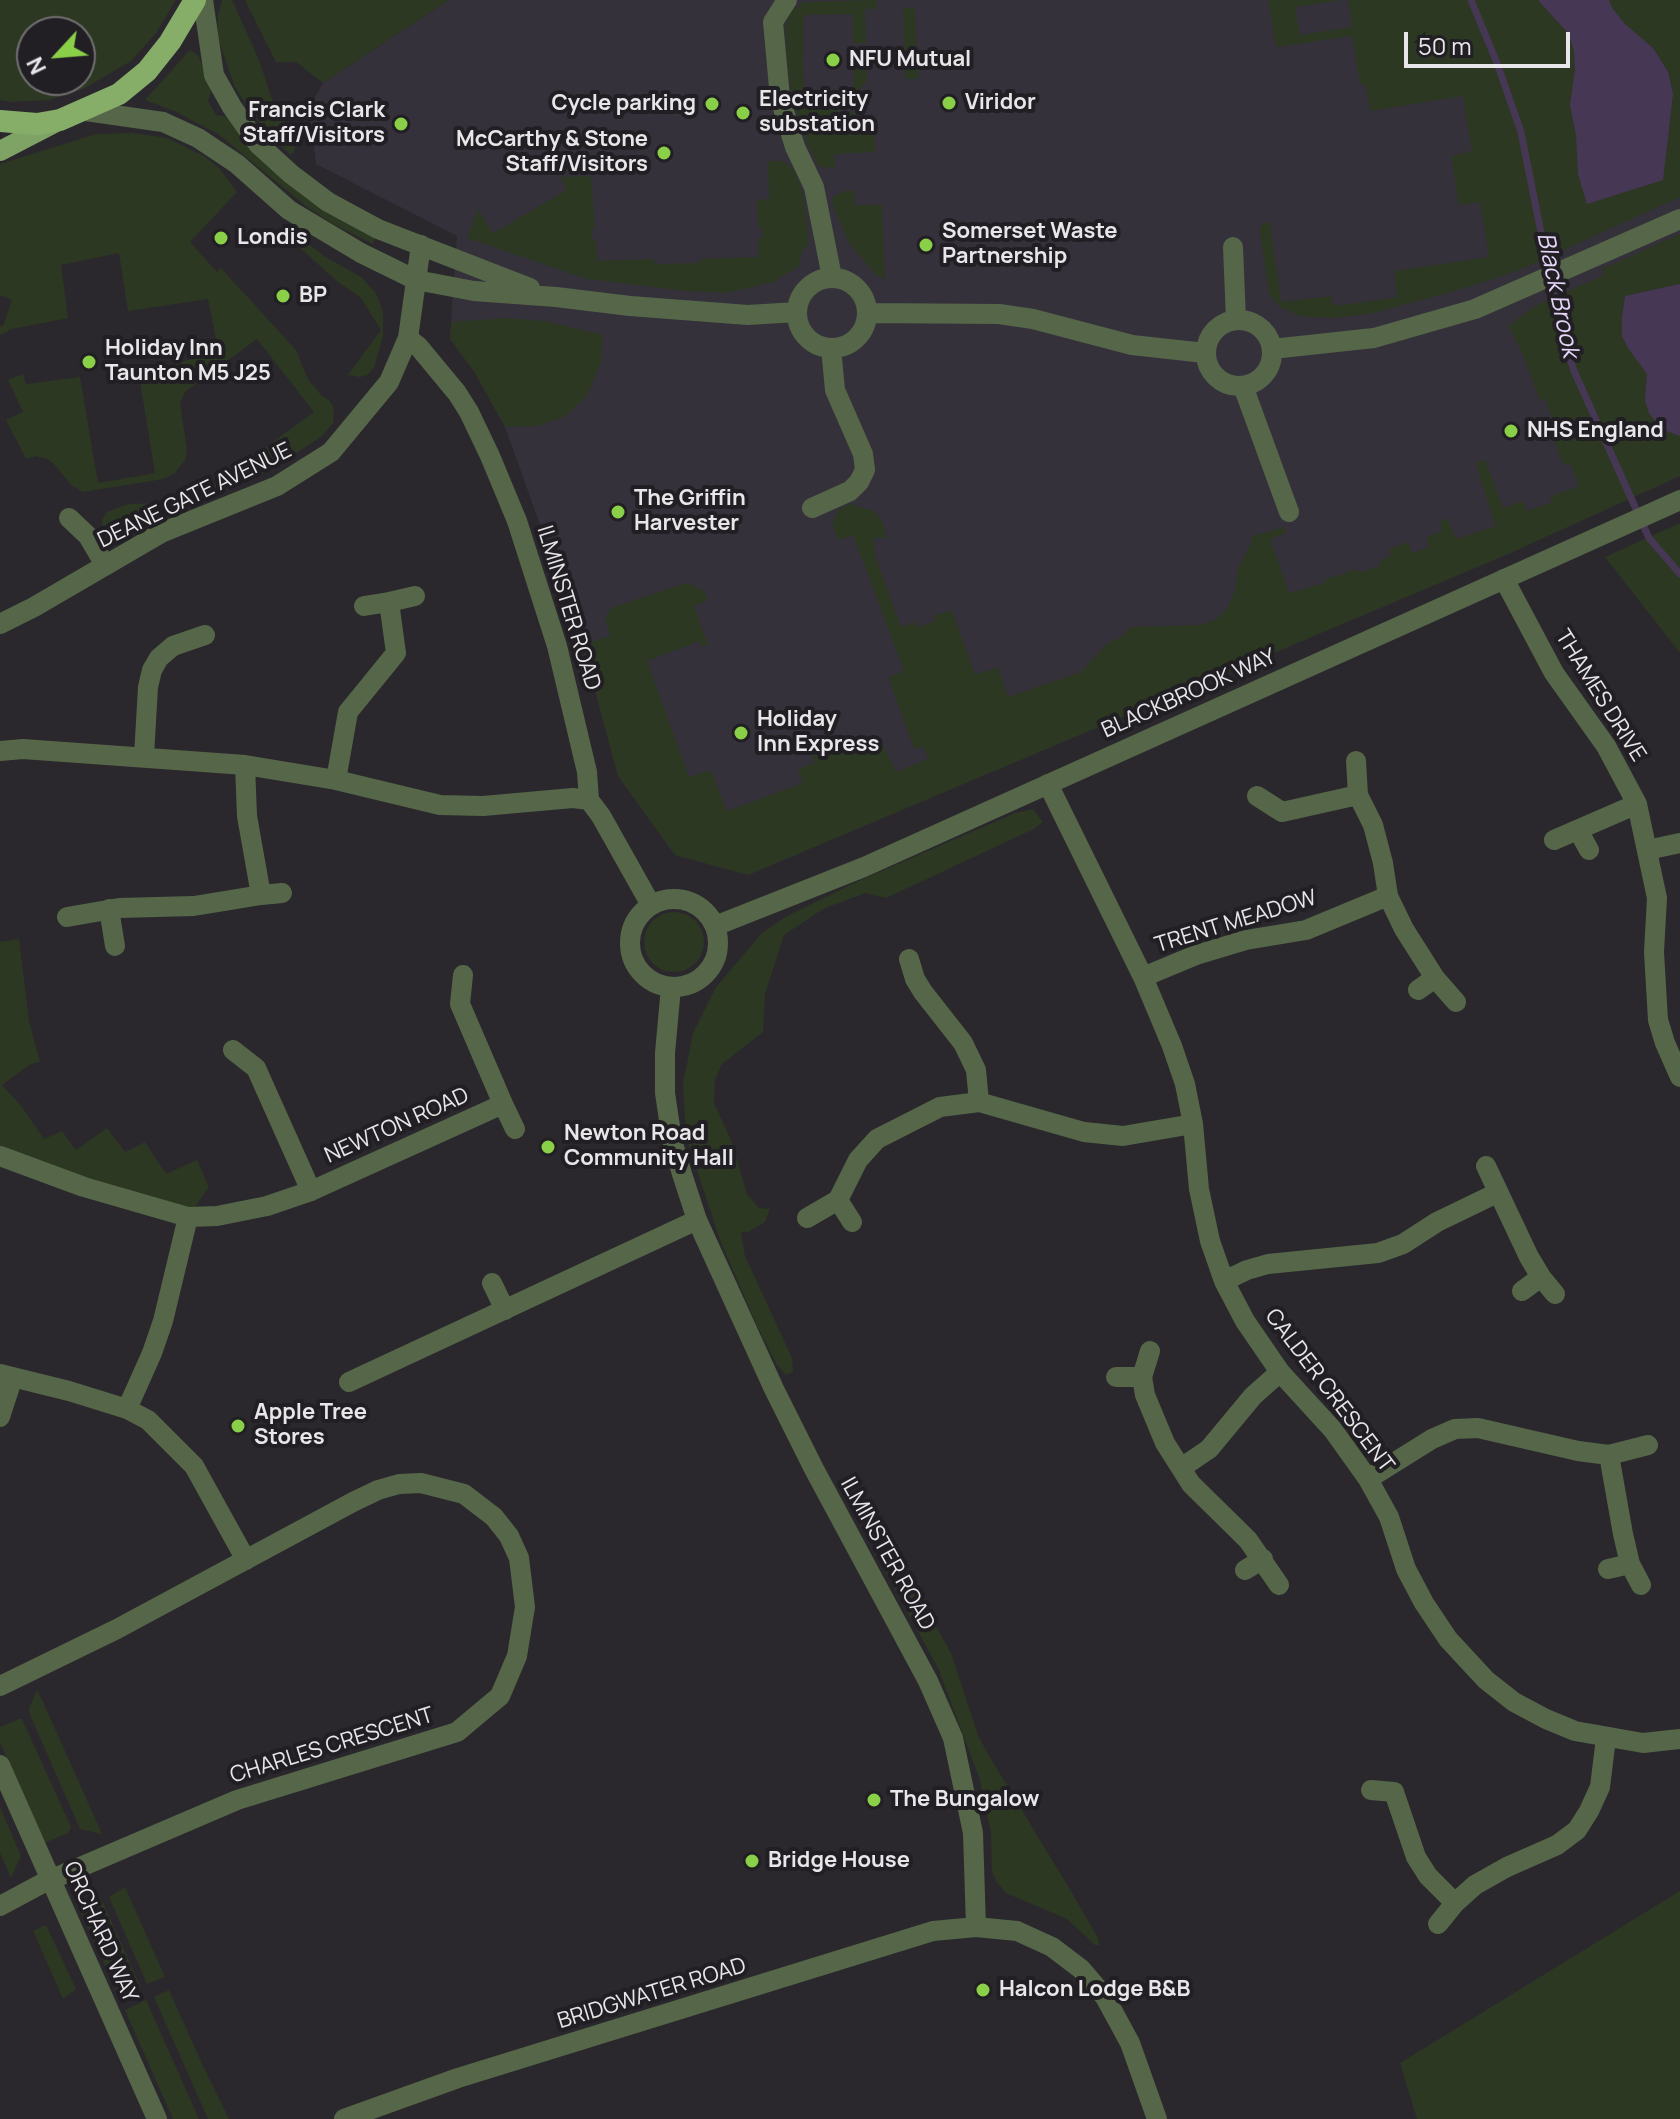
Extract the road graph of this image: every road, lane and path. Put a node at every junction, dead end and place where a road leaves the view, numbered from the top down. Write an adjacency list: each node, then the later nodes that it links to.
1 (195, 0): 4 (highway)
2 (203, 0): 9 (street)
3 (787, 0): 11 (street)
4 (86, 111): 5 (highway); 12 (street)
5 (60, 120): 6 (highway); 7 (main road)
6 (0, 121)
7 (0, 151)
8 (1680, 219): 19 (street)
9 (421, 245): 12 (street, DEANE GATE AVENUE); 13 (street)
10 (1233, 247): 16 (street)
11 (832, 277): 14 (street); 15 (street)
12 (416, 280): 13 (street); 17 (street, DEANE GATE AVENUE)
13 (556, 297): 14 (street)
14 (797, 312): 18 (street)
15 (867, 313): 18 (street); 20 (street)
16 (1236, 320): 19 (street); 20 (street)
17 (408, 338): 26 (street, DEANE GATE AVENUE); 41 (street, ILMINSTER ROAD)
18 (831, 348): 23 (street)
19 (1272, 349): 21 (street)
20 (1205, 353): 21 (street)
21 (1243, 386): 24 (street)
22 (1680, 500): 27 (street, BLACKBROOK WAY)
23 (812, 508)
24 (1289, 512)
25 (69, 518): 26 (street)
26 (105, 565): 31 (street, DEANE GATE AVENUE)
27 (1504, 579): 38 (street, BLACKBROOK WAY); 42 (street, THAMES DRIVE)
28 (415, 596): 29 (street)
29 (389, 602): 30 (street); 37 (street)
30 (364, 606)
31 (0, 624)
32 (205, 635): 34 (street)
33 (0, 751): 34 (street)
34 (144, 756): 36 (street)
35 (1356, 761): 39 (street)
36 (245, 765): 37 (street); 49 (street)
37 (336, 780): 41 (street)
38 (1048, 784): 54 (street, BLACKBROOK WAY); 58 (street, CALDER CRESCENT)
39 (1358, 795): 40 (street); 50 (street)
40 (1257, 796)
41 (589, 800): 51 (street, ILMINSTER ROAD)
42 (1637, 804): 43 (street); 47 (street, THAMES DRIVE)
43 (1578, 830): 44 (street); 46 (street)
44 (1554, 840)
45 (1680, 843): 47 (street)
46 (1589, 850)
47 (1647, 850): 63 (street, THAMES DRIVE)
48 (282, 893): 49 (street)
49 (261, 895): 52 (street)
50 (1388, 896): 58 (street, TRENT MEADOW); 59 (street)
51 (651, 905): 54 (street); 60 (street)
52 (109, 909): 53 (street); 55 (street)
53 (67, 917)
54 (715, 926): 60 (street)
55 (115, 946)
56 (463, 975): 67 (street, NEWTON ROAD)
57 (907, 975): 66 (street)
58 (1143, 977): 68 (street, CALDER CRESCENT)
59 (1435, 978): 61 (street); 62 (street)
60 (671, 987): 77 (street, ILMINSTER ROAD)
61 (1418, 990)
62 (1456, 1002)
63 (1672, 1041): 65 (street, THAMES DRIVE)
64 (233, 1050): 72 (street, NEWTON ROAD)
65 (1680, 1077)
66 (979, 1102): 68 (street); 74 (street)
67 (503, 1104): 69 (street, NEWTON ROAD); 72 (street, NEWTON ROAD)
68 (1193, 1124): 80 (street, CALDER CRESCENT)
69 (515, 1129)
70 (0, 1156): 75 (street, NEWTON ROAD)
71 (1486, 1166): 73 (street)
72 (311, 1191): 75 (street, NEWTON ROAD)
73 (1497, 1193): 79 (street); 80 (street)
74 (838, 1200): 76 (street); 78 (street)
75 (188, 1217): 91 (street)
76 (807, 1218)
77 (697, 1220): 84 (street); 111 (street, ILMINSTER ROAD)
78 (852, 1222)
79 (1541, 1277): 82 (street); 83 (street)
80 (1224, 1281): 86 (street, CALDER CRESCENT)
81 (492, 1283): 84 (street)
82 (1522, 1291)
83 (1555, 1294)
84 (505, 1310): 90 (street)
85 (1150, 1351): 89 (street)
86 (1280, 1372): 95 (street); 96 (street, CALDER CRESCENT)
87 (6, 1375): 91 (street); 92 (street)
88 (1116, 1377): 89 (street)
89 (1142, 1377): 95 (street)
90 (349, 1382)
91 (127, 1409): 97 (street)
92 (0, 1417)
93 (1648, 1445): 94 (street)
94 (1609, 1455): 96 (street); 98 (street)
95 (1181, 1468): 100 (street)
96 (1368, 1479): 103 (street, CALDER CRESCENT)
97 (246, 1560): 102 (street, CHARLES CRESCENT); 107 (street, CHARLES CRESCENT)
98 (1630, 1564): 99 (street); 101 (street)
99 (1608, 1569)
100 (1279, 1585)
101 (1641, 1585)
102 (0, 1686)
103 (1606, 1738): 104 (street, CALDER CRESCENT); 108 (street)
104 (1680, 1739)
105 (0, 1765): 107 (street, ORCHARD WAY)
106 (1371, 1790): 108 (street)
107 (51, 1880): 109 (street, CHARLES CRESCENT); 112 (street, ORCHARD WAY)
108 (1455, 1903): 110 (street)
109 (0, 1906)
110 (1438, 1924)
111 (976, 1927): 113 (street, BRIDGWATER ROAD); 114 (street, BRIDGWATER ROAD)
112 (157, 2119)
113 (344, 2119)
114 (1157, 2119)

